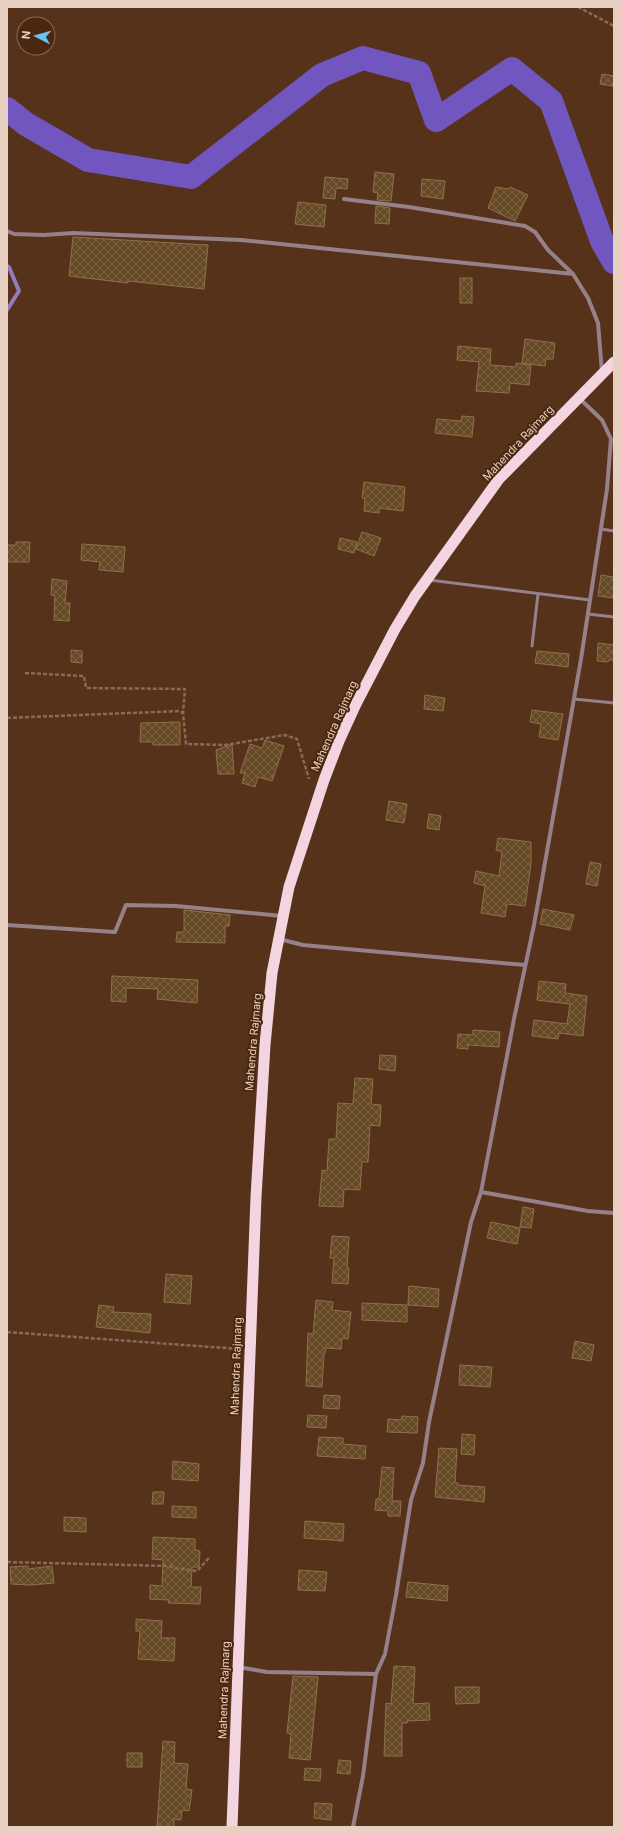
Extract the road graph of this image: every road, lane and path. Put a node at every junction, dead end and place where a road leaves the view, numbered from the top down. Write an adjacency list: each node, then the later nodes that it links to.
1 (578, 7): 2 (path)
2 (614, 26)
3 (344, 199): 5 (street)
4 (7, 231): 5 (street)
5 (573, 274): 7 (street)
6 (614, 362): 7 (highway, Mahendra Rajmarg)
7 (602, 374): 8 (highway, Mahendra Rajmarg)
8 (579, 398): 9 (street); 11 (highway, Mahendra Rajmarg)
9 (601, 529): 10 (lane); 13 (street)
10 (614, 531)
11 (426, 580): 12 (lane); 23 (highway, Mahendra Rajmarg)
12 (538, 594): 13 (lane); 16 (lane)
13 (590, 600): 14 (street)
14 (588, 614): 15 (lane); 18 (street)
15 (614, 617)
16 (532, 646)
17 (25, 673): 20 (path)
18 (574, 699): 19 (lane); 26 (street)
19 (614, 703)
20 (182, 713): 21 (path); 22 (path)
21 (7, 718)
22 (308, 779)
23 (283, 916): 24 (street); 25 (highway, Mahendra Rajmarg)
24 (7, 925)
25 (279, 939): 26 (street); 30 (highway, Mahendra Rajmarg)
26 (525, 965): 27 (street)
27 (481, 1192): 28 (street); 34 (street)
28 (614, 1213)
29 (7, 1332): 30 (path)
30 (250, 1350): 33 (highway, Mahendra Rajmarg)
31 (209, 1558): 32 (path)
32 (7, 1562)
33 (238, 1667): 34 (street); 35 (highway, Mahendra Rajmarg)
34 (376, 1674): 36 (street)
35 (232, 1827)
36 (353, 1827)

